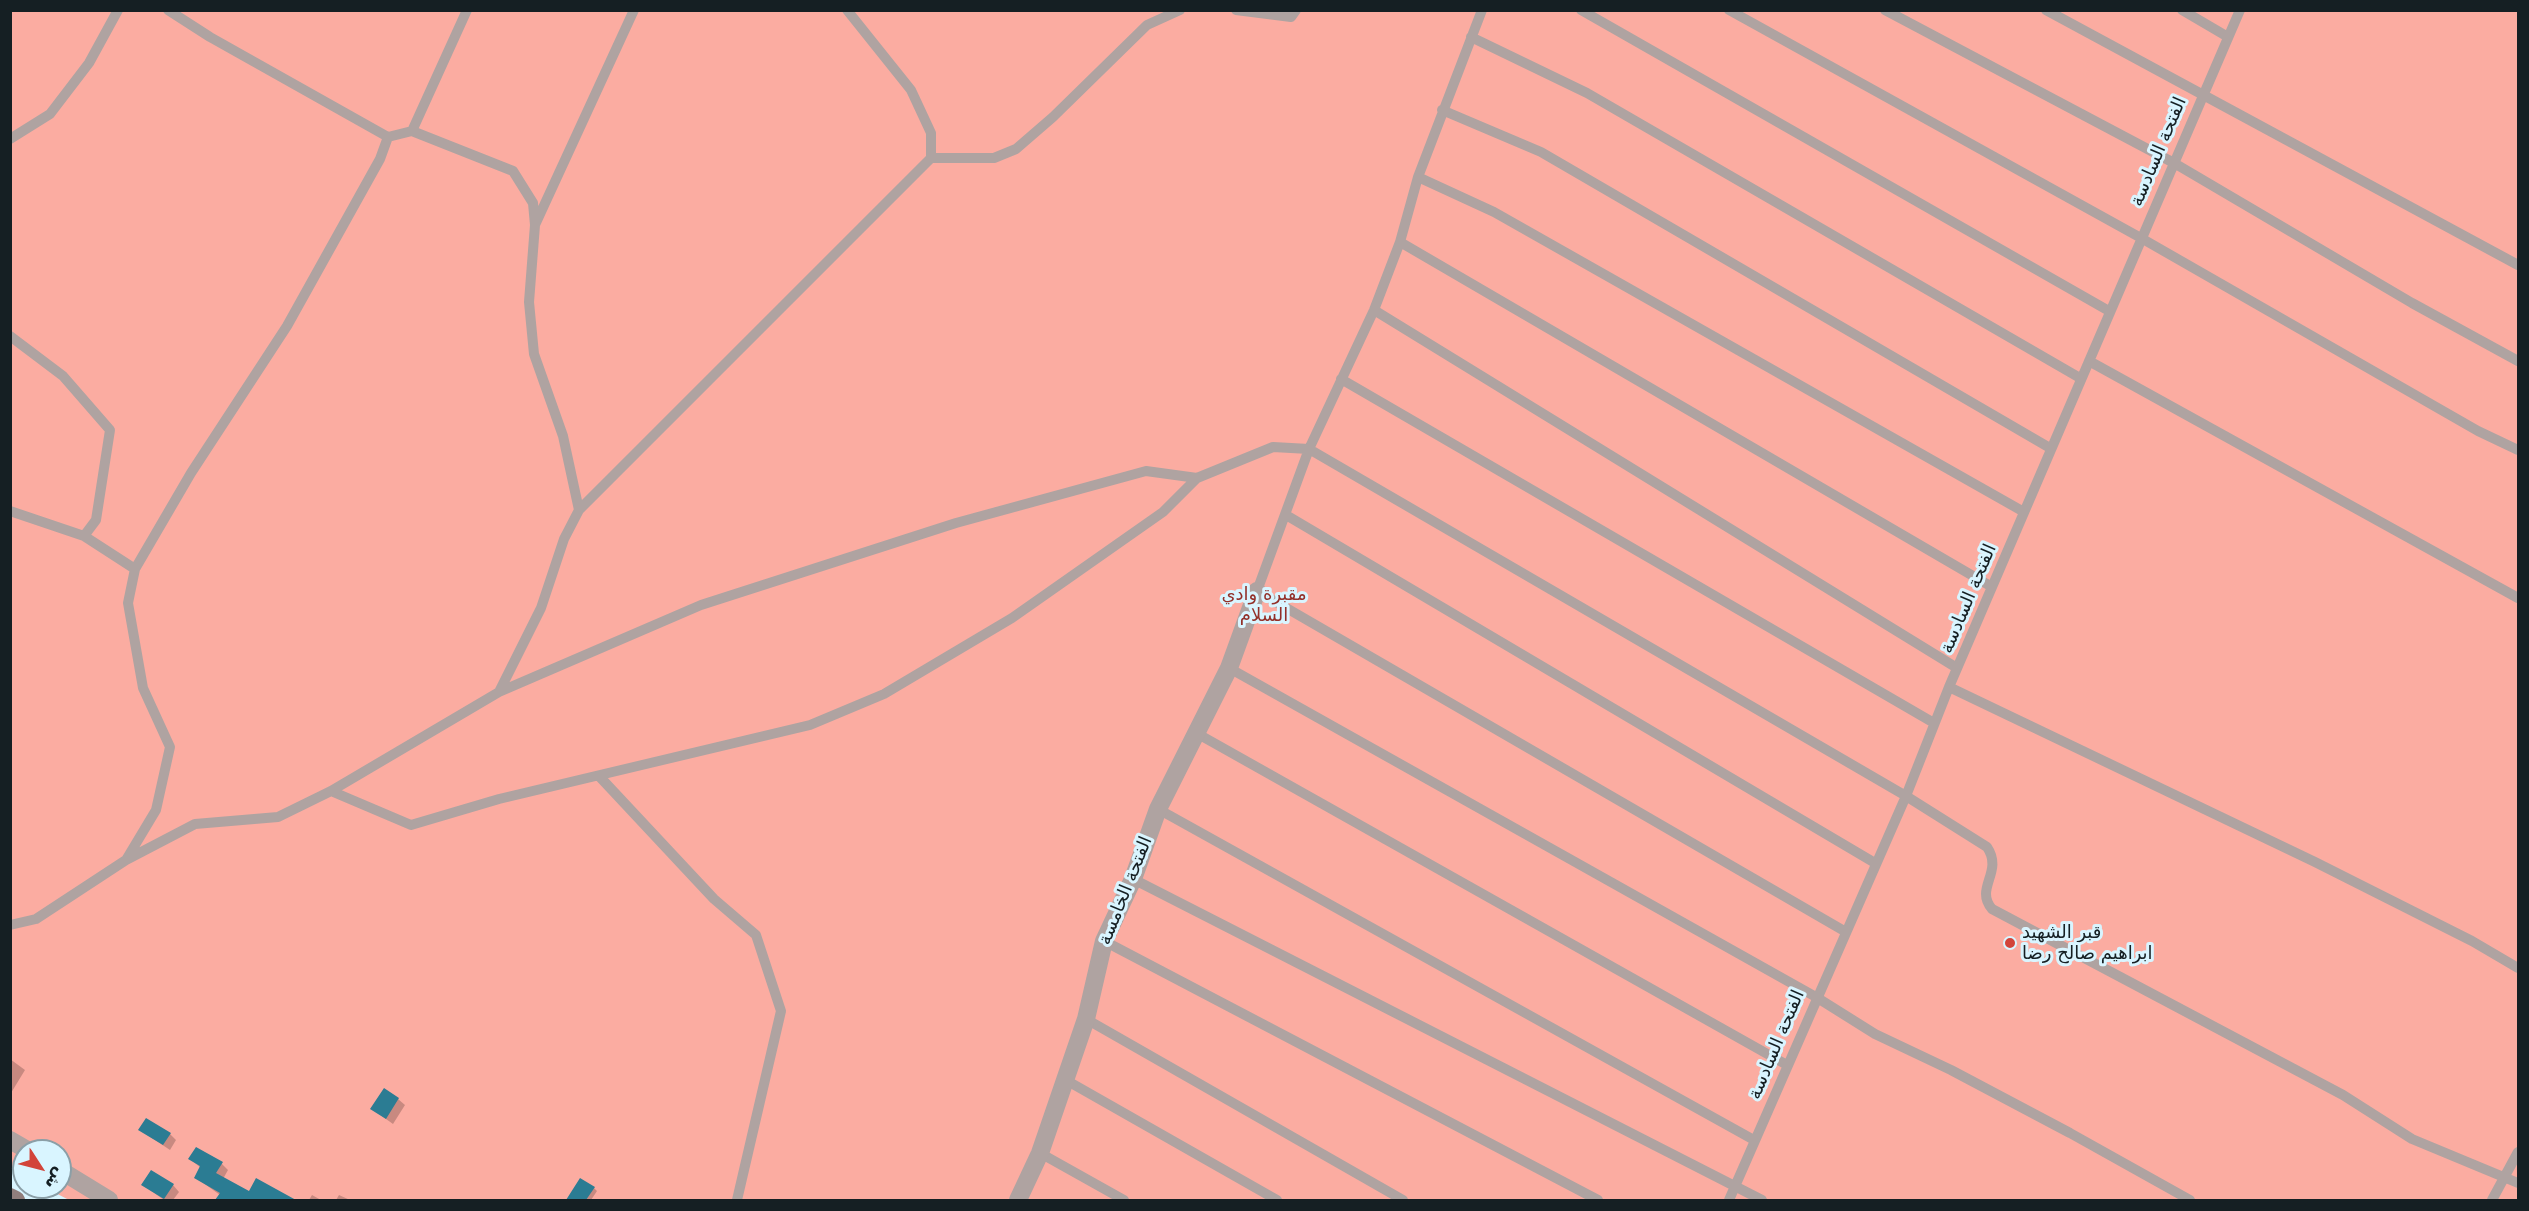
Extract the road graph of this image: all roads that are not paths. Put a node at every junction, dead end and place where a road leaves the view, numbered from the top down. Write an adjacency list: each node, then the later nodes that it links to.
1 (118, 10): 22 (lane)
2 (168, 10): 21 (lane)
3 (467, 10): 20 (lane)
4 (634, 10): 26 (lane)
5 (847, 10): 23 (lane)
6 (1180, 10): 23 (lane)
7 (1236, 10): 8 (lane)
8 (1296, 10)
9 (1482, 10): 16 (lane)
10 (1581, 10): 31 (lane)
11 (1730, 10): 27 (lane)
12 (1885, 10): 24 (lane)
13 (2046, 10): 18 (lane)
14 (2182, 10): 17 (lane)
15 (2240, 10): 17 (lane, الفتحة السادسة)
16 (1471, 37): 19 (lane); 35 (lane)
17 (2228, 37): 18 (lane, الفتحة السادسة)
18 (2201, 96): 24 (lane, الفتحة السادسة); 29 (lane)
19 (1442, 110): 25 (lane); 37 (lane)
20 (412, 131): 21 (lane); 26 (lane)
21 (388, 137): 46 (lane)
22 (10, 139)
23 (931, 158): 41 (lane)
24 (2174, 163): 27 (lane, الفتحة السادسة); 33 (lane)
25 (1418, 177): 28 (lane); 43 (lane)
26 (535, 225): 41 (lane)
27 (2141, 238): 31 (lane, الفتحة السادسة); 39 (lane)
28 (1400, 242): 30 (lane); 47 (lane)
29 (2518, 265)
30 (1374, 310): 36 (lane); 51 (lane)
31 (2109, 311): 34 (lane, الفتحة السادسة)
32 (10, 336): 45 (lane)
33 (2518, 361)
34 (2089, 362): 35 (lane, الفتحة السادسة); 49 (lane)
35 (2080, 378): 37 (lane, الفتحة السادسة)
36 (1341, 379): 38 (lane); 54 (lane)
37 (2050, 448): 43 (lane, الفتحة السادسة)
38 (1309, 449): 40 (lane); 44 (lane); 58 (lane)
39 (2518, 450)
40 (1197, 478): 53 (lane); 56 (lane)
41 (579, 510): 53 (lane)
42 (10, 511): 45 (lane)
43 (2024, 512): 47 (lane, الفتحة السادسة)
44 (1286, 515): 48 (lane); 61 (lane)
45 (84, 536): 46 (lane)
46 (135, 570): 60 (lane)
47 (1992, 587): 51 (lane, الفتحة السادسة)
48 (1257, 591): 50 (street, الفتحة الخامسة); 64 (lane)
49 (2518, 598)
50 (1229, 668): 55 (street, الفتحة الخامسة); 67 (lane)
51 (1957, 668): 52 (lane, الفتحة السادسة)
52 (1948, 687): 54 (lane, الفتحة السادسة); 66 (lane)
53 (499, 692): 57 (lane)
54 (1934, 723): 58 (lane, الفتحة السادسة)
55 (1197, 734): 59 (street, الفتحة الخامسة); 69 (lane)
56 (599, 776): 57 (lane); 81 (lane)
57 (331, 791): 60 (lane)
58 (1906, 796): 61 (lane, الفتحة السادسة); 75 (lane)
59 (1158, 809): 62 (street, الفتحة الخامسة); 71 (lane)
60 (126, 860): 63 (lane)
61 (1875, 863): 64 (lane, الفتحة السادسة)
62 (1133, 879): 65 (street, الفتحة الخامسة); 77 (lane)
63 (10, 925)
64 (1846, 932): 67 (lane, الفتحة السادسة)
65 (1104, 941): 68 (street, الفتحة الخامسة); 86 (lane)
66 (2518, 968)
67 (1816, 997): 69 (lane, الفتحة السادسة); 89 (lane)
68 (1086, 1018): 70 (street, الفتحة الخامسة); 85 (lane)
69 (1787, 1065): 71 (lane, الفتحة السادسة)
70 (1064, 1079): 73 (street, الفتحة الخامسة); 84 (lane)
71 (1754, 1140): 77 (lane, الفتحة السادسة)
72 (2518, 1152): 75 (lane)
73 (1040, 1153): 82 (street, الفتحة الخامسة); 83 (lane)
74 (72, 1177): 80 (street)
75 (2505, 1177): 76 (lane); 90 (lane)
76 (2518, 1183)
77 (1734, 1188): 87 (lane, الفتحة السادسة); 88 (lane)
78 (10, 1197): 79 (main road)
79 (15, 1200)
80 (109, 1200)
81 (737, 1200)
82 (1018, 1200)
83 (1124, 1200)
84 (1276, 1200)
85 (1403, 1200)
86 (1598, 1200)
87 (1729, 1200)
88 (1762, 1200)
89 (2190, 1200)
90 (2492, 1200)

